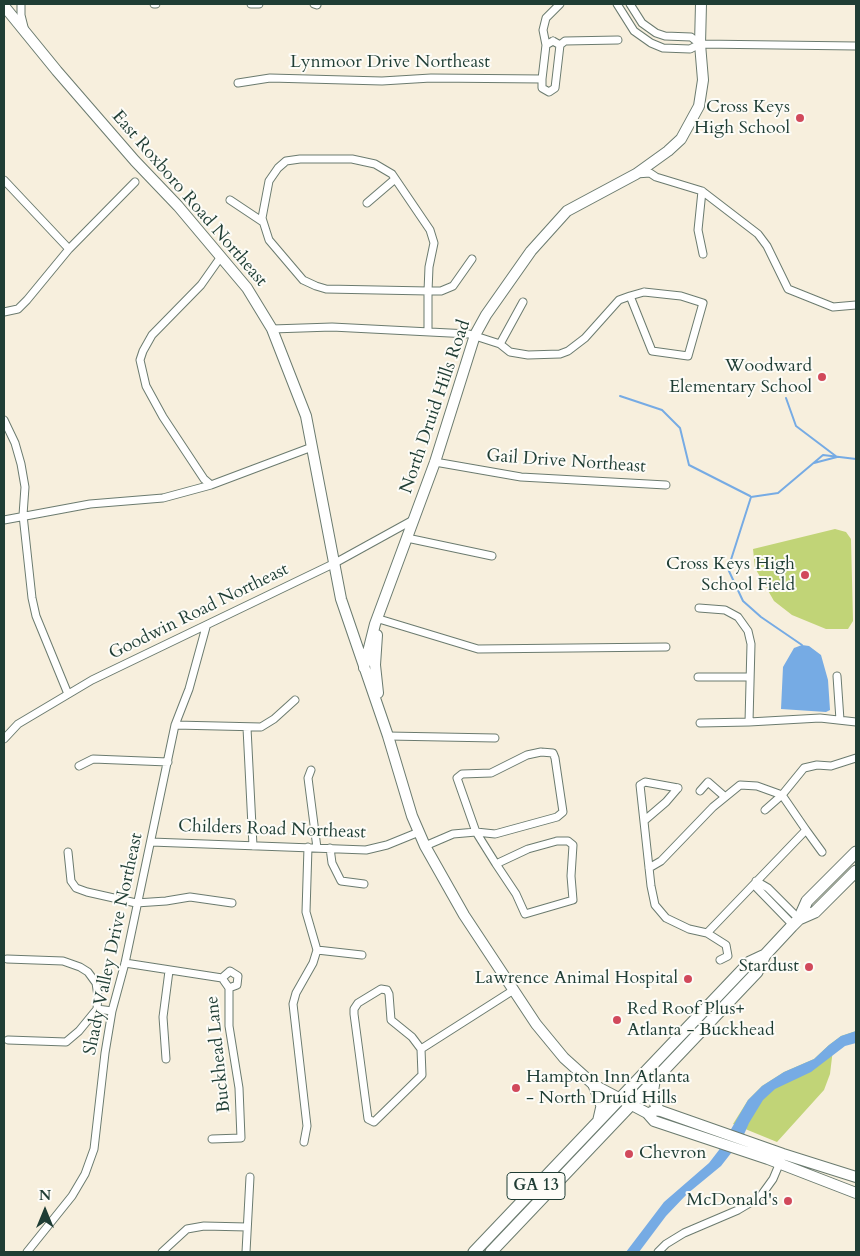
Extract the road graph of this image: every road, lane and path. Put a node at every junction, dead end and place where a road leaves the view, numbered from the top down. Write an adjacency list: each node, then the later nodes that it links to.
1 (21, 4): 9 (street)
2 (251, 4): 3 (street)
3 (259, 4)
4 (560, 4): 12 (street)
5 (617, 4): 11 (street)
6 (630, 4): 11 (street)
7 (701, 4): 11 (main road, North Druid Hills Road)
8 (4, 6): 9 (main road, East Roxboro Road Northeast)
9 (27, 34): 27 (main road, East Roxboro Road Northeast)
10 (618, 40): 13 (street)
11 (700, 44): 14 (street); 18 (main road, North Druid Hills Road)
12 (546, 45): 13 (street); 15 (street)
13 (560, 46): 15 (street)
14 (856, 46)
15 (542, 79): 16 (street, Lynmoor Drive Northeast)
16 (238, 83)
17 (394, 174): 23 (street); 24 (street); 29 (street)
18 (636, 174): 21 (street); 36 (main road, North Druid Hills Road)
19 (4, 180): 25 (street)
20 (135, 182): 25 (street)
21 (702, 190): 26 (street); 32 (street)
22 (230, 200): 24 (street)
23 (367, 203)
24 (263, 222): 29 (street)
25 (69, 249): 33 (street)
26 (703, 254)
27 (220, 258): 34 (main road, East Roxboro Road Northeast); 42 (street)
28 (472, 260): 29 (street)
29 (428, 291): 35 (street)
30 (630, 296): 30 (street); 37 (street)
31 (523, 302): 37 (street)
32 (856, 305)
33 (4, 312)
34 (272, 328): 35 (street); 39 (main road, East Roxboro Road Northeast)
35 (428, 331): 36 (street)
36 (475, 335): 37 (street); 40 (main road, North Druid Hills Road)
37 (500, 344)
38 (4, 420): 43 (street)
39 (312, 447): 42 (street); 48 (main road, East Roxboro Road Northeast)
40 (435, 462): 41 (street, Gail Drive Northeast); 45 (main road, North Druid Hills Road)
41 (666, 484)
42 (211, 485): 43 (street)
43 (23, 515): 44 (street); 57 (street)
44 (4, 520)
45 (413, 520): 46 (main road, North Druid Hills Road); 48 (street, Goodwin Road Northeast)
46 (408, 538): 47 (street); 50 (main road, North Druid Hills Road)
47 (492, 556)
48 (335, 563): 51 (street, Goodwin Road Northeast); 53 (main road, East Roxboro Road Northeast)
49 (699, 608): 56 (street)
50 (379, 619): 52 (street); 53 (main road, North Druid Hills Road); 59 (main road)
51 (206, 627): 57 (street, Goodwin Road Northeast); 64 (street, Shady Valley Drive Northeast)
52 (666, 648)
53 (364, 668): 59 (main road, East Roxboro Road Northeast)
54 (698, 676): 56 (street)
55 (837, 676): 60 (street)
56 (750, 677): 61 (street)
57 (68, 694): 68 (street, Goodwin Road Northeast)
58 (295, 700): 65 (street)
59 (380, 716): 66 (main road)
60 (840, 720): 61 (street); 62 (street)
61 (749, 722): 63 (street)
62 (856, 722)
63 (700, 723)
64 (175, 726): 65 (street); 70 (street, Shady Valley Drive Northeast)
65 (247, 728): 82 (street)
66 (388, 736): 67 (street); 79 (main road)
67 (495, 738)
68 (4, 739)
69 (856, 758): 74 (street)
70 (168, 762): 71 (street); 81 (street, Shady Valley Drive Northeast)
71 (79, 766)
72 (311, 770): 85 (street)
73 (700, 791): 75 (street)
74 (782, 795): 75 (street); 76 (street); 78 (street)
75 (724, 796): 91 (street)
76 (766, 810)
77 (645, 820): 77 (street); 91 (street)
78 (806, 830): 88 (street); 93 (street)
79 (419, 832): 83 (main road); 86 (street, Childers Road Northeast)
80 (476, 832): 80 (street); 83 (street); 90 (street)
81 (151, 842): 82 (street, Childers Road Northeast); 95 (street, Shady Valley Drive Northeast)
82 (253, 846): 84 (street, Childers Road Northeast)
83 (425, 846): 108 (main road)
84 (308, 847): 85 (street, Childers Road Northeast); 99 (street)
85 (317, 848): 86 (street, Childers Road Northeast)
86 (330, 848): 94 (street)
87 (68, 852): 95 (street)
88 (822, 852)
89 (856, 852): 97 (main road, GA 13)
90 (496, 864): 90 (street)
91 (649, 868): 98 (street)
92 (856, 871): 97 (main road, GA 13)
93 (756, 881): 97 (street); 98 (street)
94 (364, 884)
95 (136, 903): 96 (street); 104 (street, Shady Valley Drive Northeast)
96 (232, 903)
97 (796, 922): 101 (main road, GA 13)
98 (707, 933): 103 (street)
99 (317, 950): 100 (street); 121 (street)
100 (362, 955)
101 (765, 955): 114 (main road, GA 13); 116 (main road, GA 13)
102 (7, 959): 109 (street)
103 (720, 960)
104 (125, 963): 105 (street, Buckhead Lane); 110 (street, Shady Valley Drive Northeast)
105 (169, 971): 106 (street, Buckhead Lane); 113 (street)
106 (222, 978): 107 (street, Buckhead Lane); 107 (street)
107 (229, 988): 120 (street, Buckhead Lane)
108 (512, 992): 112 (street); 115 (main road)
109 (97, 1009): 110 (street); 111 (street)
110 (112, 1011): 127 (street, Shady Valley Drive Northeast)
111 (8, 1040)
112 (421, 1049): 112 (street)
113 (166, 1059)
114 (654, 1082): 117 (main road, GA 13); 118 (main road)
115 (594, 1085): 116 (main road); 119 (main road)
116 (618, 1100): 117 (main road); 119 (main road, GA 13)
117 (631, 1106): 118 (main road); 131 (main road, GA 13)
118 (653, 1111): 122 (main road)
119 (598, 1121): 130 (main road, GA 13)
120 (212, 1139)
121 (304, 1142)
122 (781, 1159): 124 (main road); 125 (main road); 132 (street)
123 (250, 1177): 126 (street)
124 (856, 1177)
125 (856, 1193)
126 (247, 1227): 128 (street); 129 (street)
127 (27, 1252)
128 (162, 1252)
129 (246, 1252)
130 (474, 1252)
131 (491, 1252)
132 (658, 1252)

